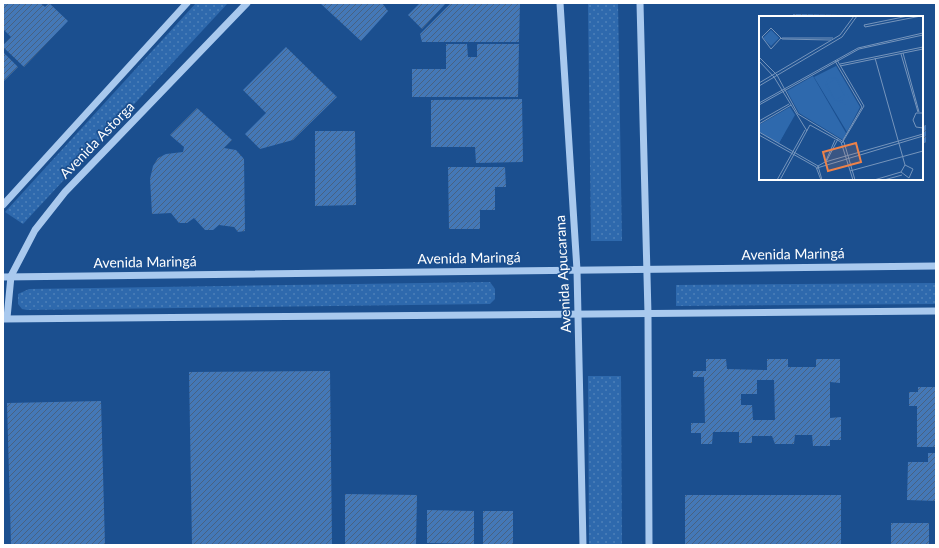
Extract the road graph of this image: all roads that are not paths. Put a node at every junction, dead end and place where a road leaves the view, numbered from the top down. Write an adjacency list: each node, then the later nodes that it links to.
1 (186, 3): 5 (street, Avenida Astorga)
2 (247, 3): 9 (street, Avenida Astorga)
3 (560, 3): 8 (street, Avenida Apucarana)
4 (640, 3): 7 (street)
5 (3, 205)
6 (936, 266): 7 (street, Avenida Maringá)
7 (646, 269): 8 (street, Avenida Maringá); 13 (street)
8 (578, 270): 9 (street, Avenida Maringá); 12 (street, Avenida Apucarana)
9 (11, 276): 10 (street, Avenida Maringá); 14 (street, Avenida Astorga)
10 (3, 277)
11 (936, 312): 13 (street)
12 (579, 314): 13 (street); 14 (street); 15 (street, Avenida Apucarana)
13 (648, 314): 16 (street)
14 (5, 319)
15 (583, 545)
16 (649, 545)

